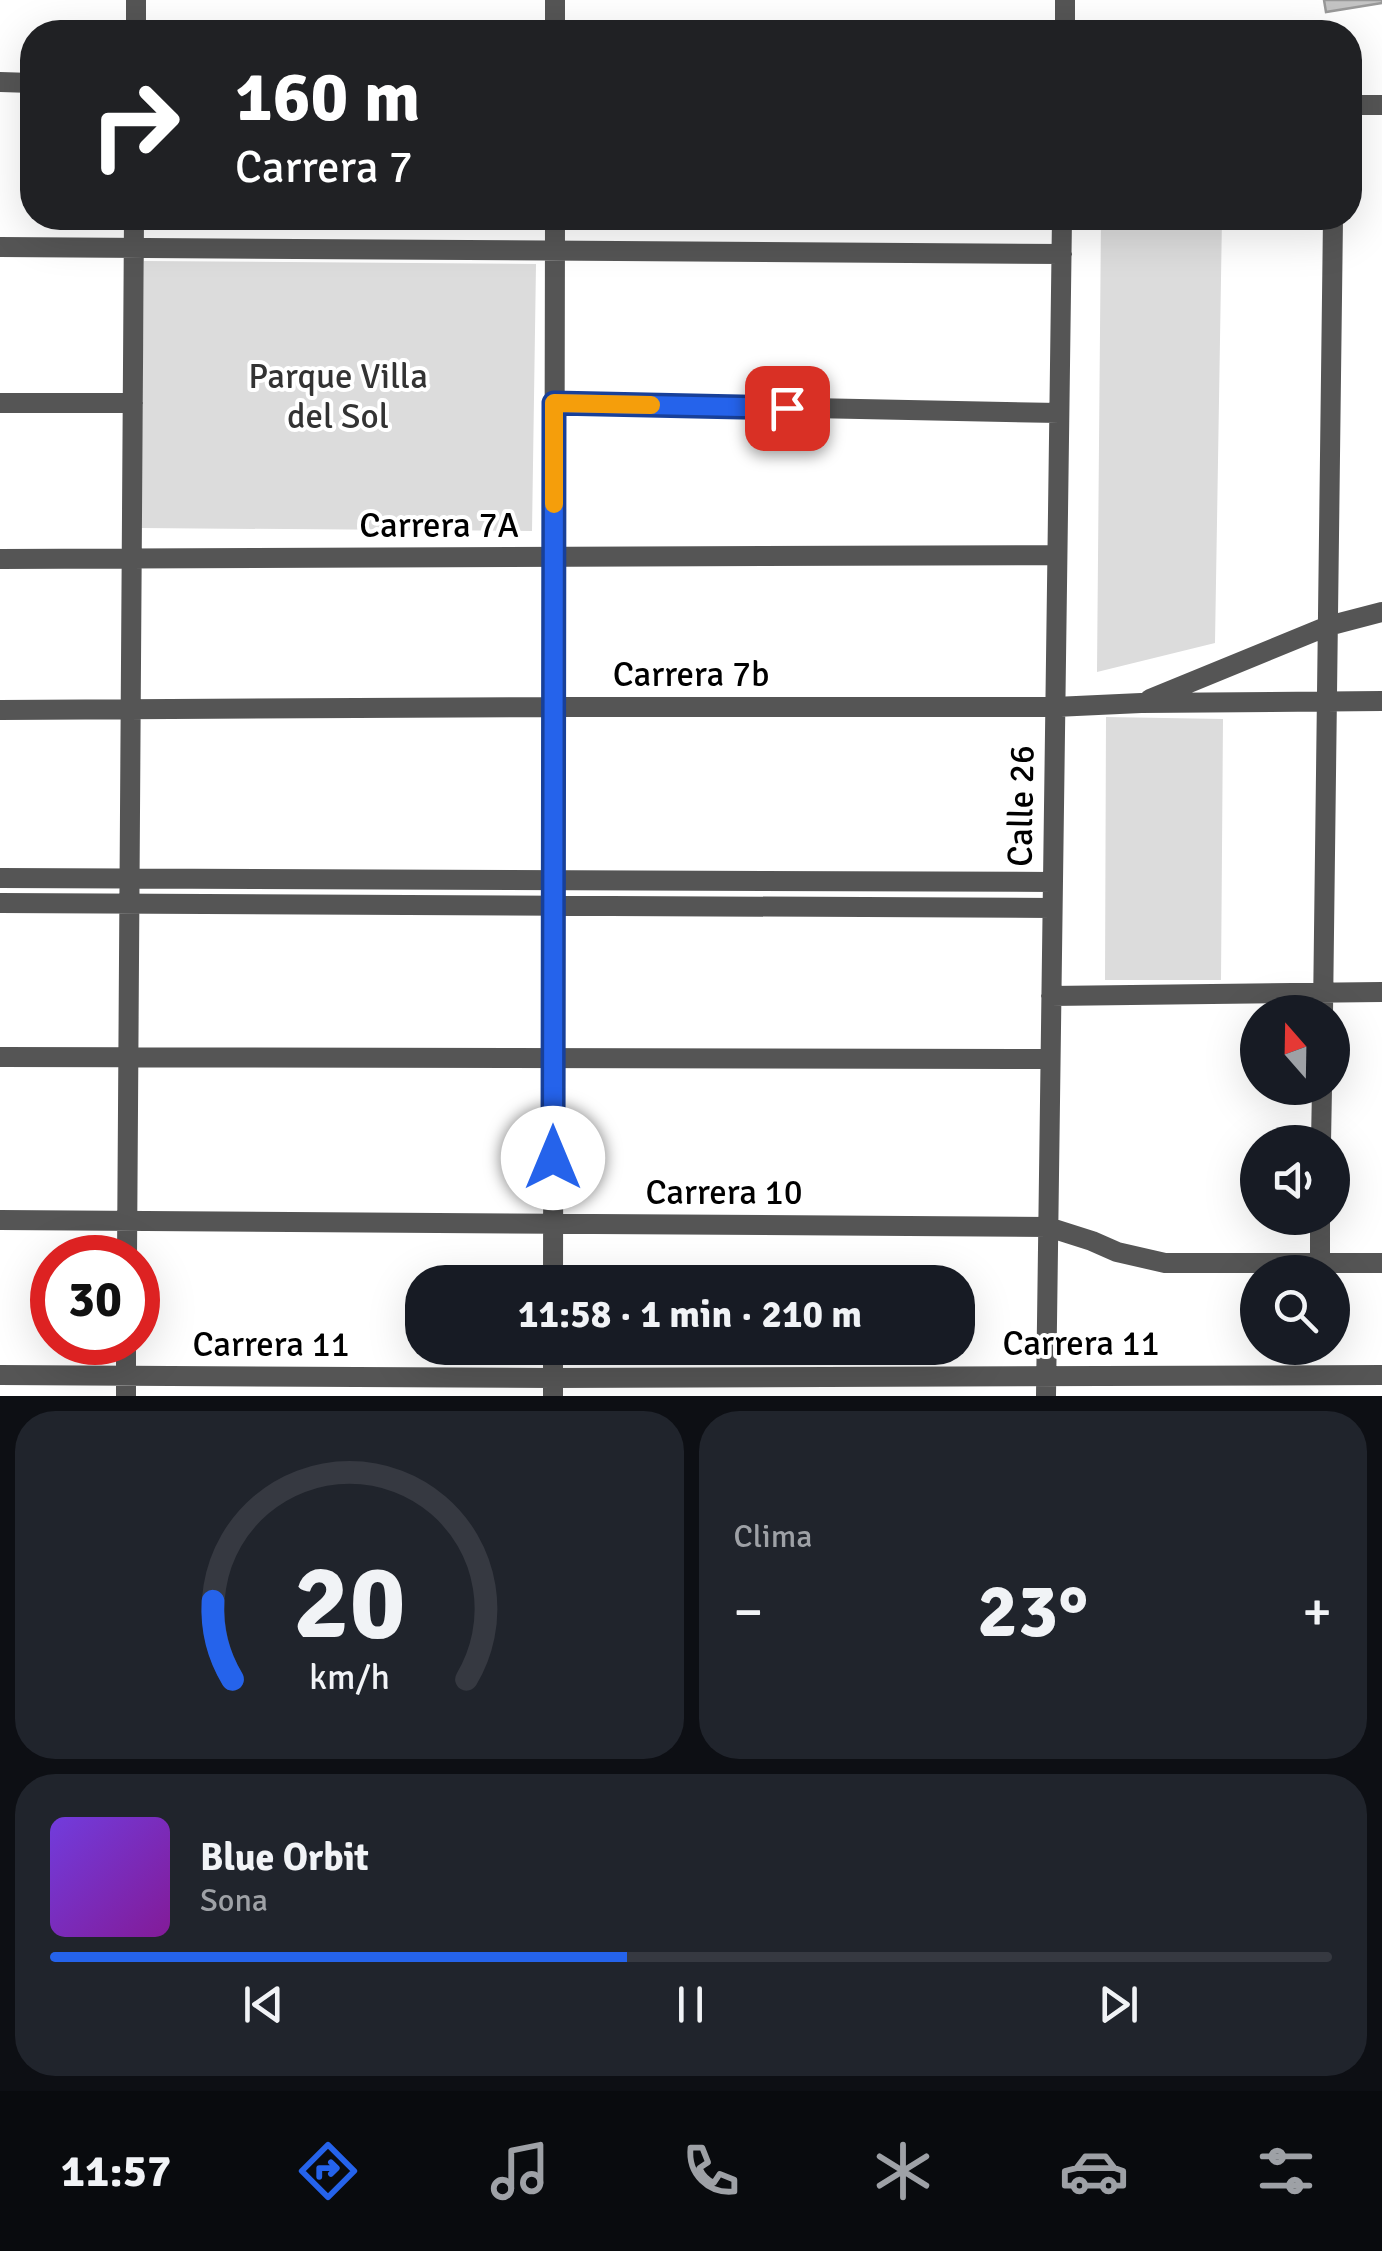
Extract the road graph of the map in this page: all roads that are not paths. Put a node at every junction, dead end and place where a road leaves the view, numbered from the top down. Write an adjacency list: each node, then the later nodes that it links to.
1 (134, 230): 6 (street)
2 (555, 230): 7 (street)
3 (1062, 230): 8 (street, Calle 26)
4 (1333, 230): 18 (street)
5 (0, 246): 6 (street)
6 (134, 248): 7 (street); 10 (street)
7 (555, 252): 8 (street); 11 (street)
8 (1062, 254): 12 (street, Calle 26)
9 (0, 402): 10 (street)
10 (133, 403): 14 (street)
11 (554, 403): 12 (street); 15 (street)
12 (1059, 413): 13 (street, Calle 26)
13 (1057, 555): 15 (street, Carrera 7A); 23 (street, Calle 26)
14 (132, 558): 15 (street, Carrera 7A); 16 (street, Carrera 7A); 25 (street)
15 (554, 558): 22 (street)
16 (0, 559)
17 (1382, 612): 18 (street)
18 (1328, 626): 20 (street); 21 (street)
19 (1382, 701): 20 (street, Carrera 7b)
20 (1327, 702): 21 (street, Carrera 7b); 35 (street)
21 (1141, 703): 23 (street, Carrera 7b)
22 (554, 707): 23 (street, Carrera 7b); 25 (street, Carrera 7b); 28 (street)
23 (1055, 707): 29 (street, Calle 26)
24 (0, 710): 25 (street, Carrera 7b)
25 (131, 710): 27 (street)
26 (0, 878): 27 (street)
27 (130, 879): 28 (street); 31 (street)
28 (554, 880): 29 (street); 32 (street)
29 (1053, 882): 33 (street, Calle 26)
30 (0, 904): 31 (street)
31 (130, 904): 32 (street); 40 (street)
32 (554, 906): 33 (street); 42 (street)
33 (1052, 908): 36 (street, Calle 26)
34 (1382, 992): 37 (street)
35 (1323, 995)
36 (1051, 996): 38 (street); 41 (street, Calle 26)
37 (1350, 997)
38 (1240, 1000)
39 (0, 1057): 40 (street)
40 (128, 1057): 42 (street); 44 (street)
41 (1050, 1058): 42 (street); 46 (street, Calle 26)
42 (553, 1059): 45 (street)
43 (0, 1220): 44 (street, Carrera 10)
44 (127, 1220): 45 (street, Carrera 10); 47 (street)
45 (553, 1224): 46 (street, Carrera 10); 51 (street)
46 (1048, 1227): 49 (street, Carrera 10); 55 (street, Calle 26)
47 (127, 1235)
48 (1350, 1262): 50 (street, Carrera 10)
49 (1240, 1263)
50 (1382, 1263)
51 (553, 1265)
52 (1382, 1374): 55 (street, Carrera 11)
53 (0, 1376): 54 (street, Carrera 11)
54 (126, 1386): 56 (street, Carrera 11)
55 (1046, 1386): 56 (street, Carrera 11)
56 (553, 1387)

